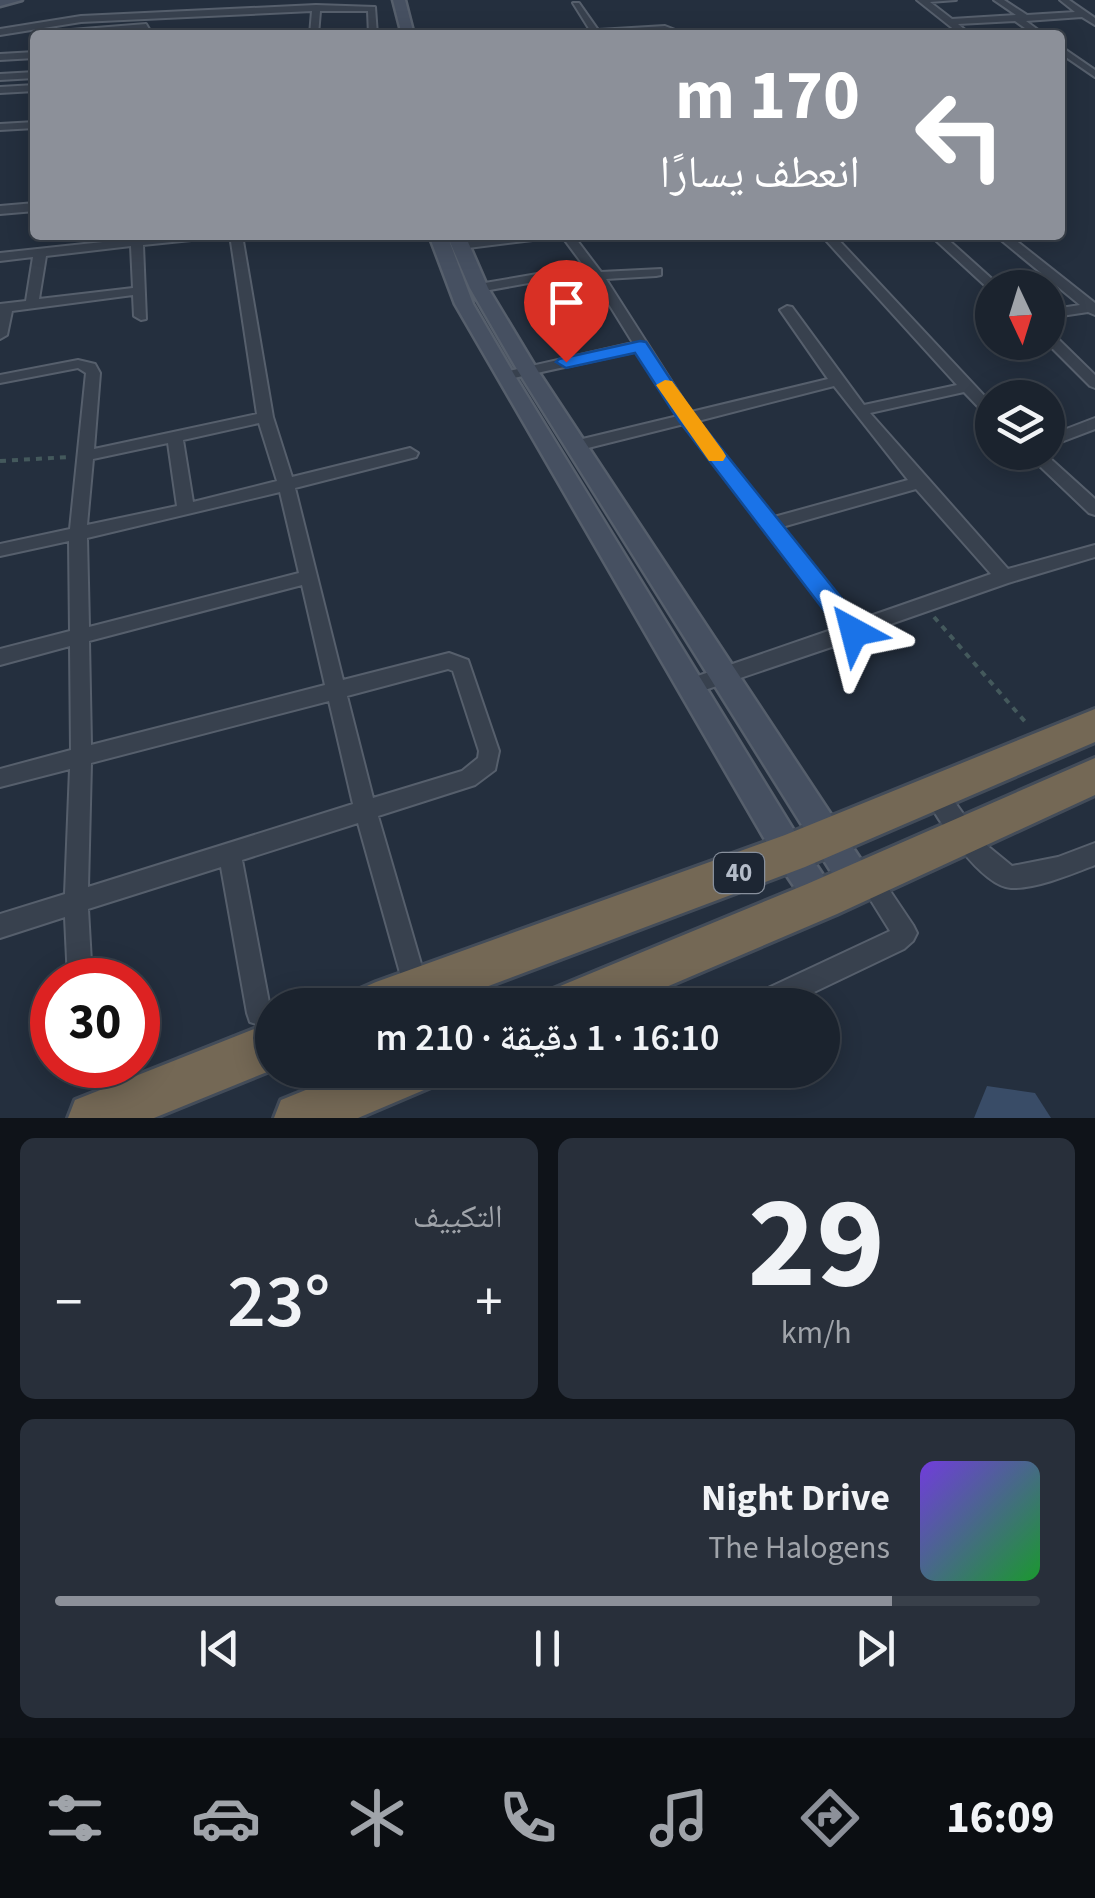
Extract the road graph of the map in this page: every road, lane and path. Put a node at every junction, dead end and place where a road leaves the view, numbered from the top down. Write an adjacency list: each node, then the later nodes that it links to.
1 (16, 0): 8 (main road)
2 (387, 0): 19 (main road)
3 (399, 0): 20 (main road)
4 (952, 0): 7 (street)
5 (998, 0): 13 (street)
6 (1064, 0): 11 (street)
7 (922, 1): 14 (street)
8 (0, 2)
9 (576, 5): 21 (street)
10 (316, 8): 12 (street); 17 (street); 18 (street)
11 (1083, 14): 13 (street); 15 (street)
12 (148, 15): 16 (street); 24 (street)
13 (1022, 18): 14 (street); 23 (street)
14 (951, 22): 22 (street)
15 (1095, 22)
16 (146, 30)
17 (314, 30)
18 (373, 30)
19 (393, 30)
20 (407, 30)
21 (594, 30)
22 (961, 30)
23 (1035, 30)
24 (0, 35): 25 (street)
25 (30, 36)
26 (30, 55): 28 (street)
27 (1095, 55): 29 (street)
28 (0, 57)
29 (1065, 57): 31 (street)
30 (30, 74): 32 (street)
31 (1095, 74)
32 (0, 77)
33 (30, 88): 34 (street)
34 (0, 90)
35 (30, 125): 36 (street)
36 (0, 127)
37 (30, 207): 38 (street)
38 (0, 210)
39 (155, 240): 47 (street)
40 (237, 240): 72 (street)
41 (451, 240): 64 (main road)
42 (452, 240): 53 (main road)
43 (572, 240): 51 (street)
44 (832, 240): 68 (street)
45 (942, 240): 50 (street)
46 (1007, 240): 57 (street)
47 (137, 242): 48 (street); 54 (street)
48 (40, 252): 49 (street); 55 (street)
49 (0, 256)
50 (976, 270)
51 (594, 272): 52 (street); 53 (street); 62 (street)
52 (656, 272)
53 (479, 288): 64 (main road)
54 (137, 291): 55 (street); 60 (street)
55 (32, 304): 56 (street)
56 (3, 307): 61 (street)
57 (1094, 309): 59 (street)
58 (787, 310): 66 (street)
59 (1065, 312)
60 (141, 316)
61 (0, 335)
62 (640, 346): 64 (street); 71 (street)
63 (1065, 354): 67 (street)
64 (517, 373): 76 (main road); 96 (main road)
65 (0, 378): 78 (street)
66 (837, 381): 70 (street); 71 (street)
67 (1095, 383)
68 (967, 388): 69 (street); 70 (street)
69 (975, 396)
70 (860, 411): 81 (street)
71 (686, 416): 76 (street); 85 (street)
72 (264, 417): 75 (street); 82 (street)
73 (1095, 423): 74 (street)
74 (1065, 435)
75 (175, 437): 78 (street); 84 (street)
76 (576, 446): 95 (main road)
77 (410, 453): 82 (street)
78 (84, 456): 79 (path); 86 (street)
79 (0, 461)
80 (1053, 470): 83 (street)
81 (918, 482): 85 (street); 90 (street)
82 (286, 484): 84 (street); 89 (street)
83 (1095, 508)
84 (186, 510): 86 (street)
85 (769, 524): 92 (street)
86 (78, 534): 87 (street); 93 (street)
87 (0, 550)
88 (1095, 551): 90 (street)
89 (308, 577): 93 (street); 97 (street)
90 (1004, 577): 91 (street)
91 (924, 606): 92 (street); 99 (path)
92 (854, 632): 95 (street)
93 (77, 637): 94 (street); 100 (street)
94 (0, 657)
95 (726, 676): 96 (street); 106 (main road)
96 (693, 686): 108 (main road)
97 (336, 691): 100 (street); 104 (street); 104 (street)
98 (1095, 724): 103 (highway, 40)
99 (1028, 725)
100 (81, 758): 102 (street); 111 (street)
101 (1095, 776): 105 (highway, 40)
102 (0, 778)
103 (932, 790): 105 (street); 106 (highway, 40)
104 (365, 810): 107 (street); 115 (street)
105 (965, 835): 109 (street); 110 (highway, 40)
106 (828, 836): 108 (highway, 40); 110 (main road)
107 (230, 853): 111 (street); 114 (street)
108 (790, 854): 110 (main road); 116 (highway, 40)
109 (1095, 854)
110 (849, 886): 117 (highway, 40); 118 (street)
111 (76, 900): 112 (street); 113 (street)
112 (0, 926)
113 (79, 958)
114 (257, 988)
115 (416, 988)
116 (442, 988)
117 (609, 988)
118 (796, 988)
119 (255, 1033): 120 (highway)
120 (160, 1063)
121 (371, 1088): 122 (highway)
122 (300, 1118)

